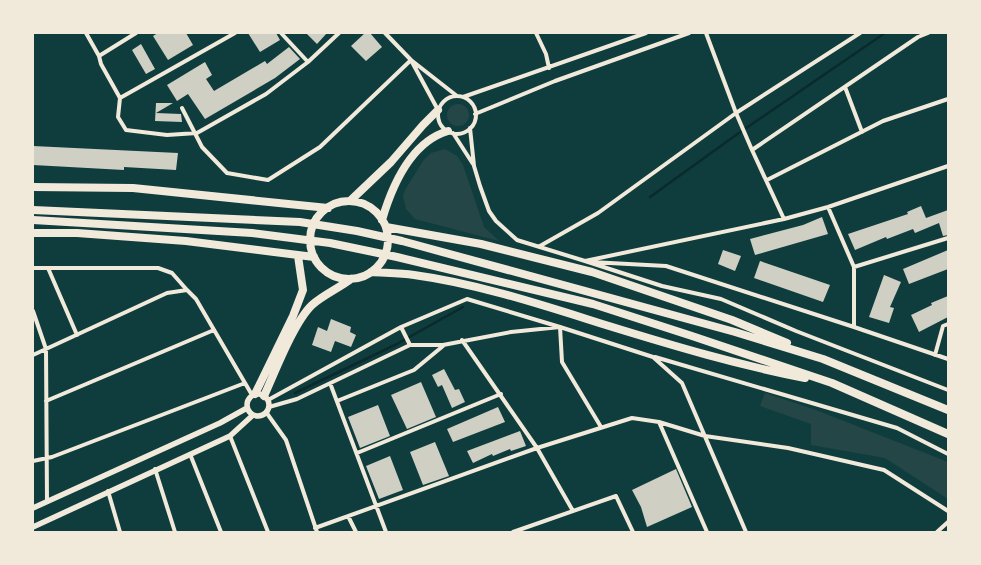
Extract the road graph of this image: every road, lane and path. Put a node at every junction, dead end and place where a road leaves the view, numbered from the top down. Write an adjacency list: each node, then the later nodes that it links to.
1 (86, 33): 13 (street)
2 (136, 33): 13 (street)
3 (235, 33): 20 (street)
4 (281, 33): 15 (street)
5 (339, 33): 15 (street)
6 (385, 33): 14 (street)
7 (536, 33): 16 (street)
8 (646, 33): 16 (street)
9 (689, 33): 25 (street)
10 (706, 33): 24 (street)
11 (860, 33): 24 (street)
12 (928, 33): 17 (street)
13 (99, 56): 20 (street)
14 (411, 60): 18 (street); 23 (street); 29 (street)
15 (308, 62): 29 (street)
16 (549, 68): 19 (street)
17 (845, 87): 28 (street); 30 (street)
18 (457, 96): 19 (street); 23 (street)
19 (463, 97): 25 (street)
20 (120, 98): 29 (street)
21 (948, 99): 28 (street)
22 (182, 108): 29 (street)
23 (438, 110): 27 (street); 35 (highway)
24 (736, 113): 30 (street); 44 (street)
25 (475, 114): 26 (street)
26 (470, 128): 27 (street); 31 (street)
27 (451, 132): 31 (street); 41 (highway)
28 (862, 132): 33 (street)
29 (197, 134)
30 (752, 150): 33 (street)
31 (474, 166): 44 (street)
32 (948, 166): 36 (street)
33 (767, 180): 39 (street)
34 (33, 187): 37 (highway)
35 (350, 201): 37 (highway); 41 (highway)
36 (828, 207): 39 (street); 48 (street)
37 (328, 208): 46 (highway)
38 (33, 210): 68 (highway)
39 (784, 219): 47 (street)
40 (33, 220): 71 (highway)
41 (384, 223): 51 (highway); 68 (highway)
42 (33, 233): 45 (highway)
43 (948, 238): 48 (street)
44 (540, 246): 47 (street)
45 (298, 256): 46 (highway); 75 (highway)
46 (314, 257): 52 (highway)
47 (585, 261): 57 (street); 73 (street)
48 (854, 267): 57 (street)
49 (33, 268): 50 (street)
50 (48, 268): 53 (street); 60 (street)
51 (371, 272): 52 (highway); 71 (highway)
52 (352, 279): 78 (highway)
53 (187, 290): 59 (street); 60 (street)
54 (33, 311): 64 (street)
55 (948, 324): 66 (street)
56 (401, 327): 58 (street); 62 (street); 78 (street)
57 (854, 327): 66 (street)
58 (560, 328): 61 (street); 67 (street); 83 (street)
59 (214, 330): 72 (street); 76 (street)
60 (77, 334): 64 (street)
61 (462, 340): 63 (street); 74 (street)
62 (410, 345): 63 (street); 70 (street)
63 (443, 345): 77 (street)
64 (46, 349): 65 (street); 76 (street)
65 (33, 355)
66 (935, 355): 69 (street)
67 (653, 357): 86 (street); 90 (street)
68 (823, 359): 80 (highway)
69 (948, 360)
70 (330, 383): 77 (street); 78 (street)
71 (832, 383): 84 (highway)
72 (245, 384): 75 (street); 91 (street)
73 (948, 390)
74 (500, 394): 87 (street); 88 (street)
75 (253, 395): 78 (street); 79 (street)
76 (46, 401): 91 (street)
77 (337, 401): 88 (street)
78 (267, 404): 81 (street); 103 (street)
79 (247, 408): 81 (street); 95 (street)
80 (948, 410)
81 (253, 415): 85 (street)
82 (659, 422): 83 (street); 86 (street); 112 (street)
83 (601, 427): 87 (street)
84 (948, 434)
85 (230, 436): 89 (street); 107 (street)
86 (705, 436): 99 (street); 113 (street)
87 (537, 448): 96 (street); 98 (street)
88 (357, 452): 96 (street)
89 (190, 454): 93 (street); 106 (street)
90 (948, 454)
91 (46, 458): 92 (street); 95 (street)
92 (33, 460)
93 (155, 469): 94 (street); 105 (street)
94 (108, 491): 102 (street); 104 (street)
95 (47, 502): 97 (street)
96 (377, 506): 100 (street); 109 (street)
97 (33, 508)
98 (573, 511): 110 (street); 111 (street)
99 (948, 511)
100 (348, 516): 103 (street); 108 (street)
101 (948, 522): 114 (street)
102 (33, 527)
103 (316, 530)
104 (120, 532)
105 (175, 532)
106 (221, 532)
107 (268, 532)
108 (356, 532)
109 (386, 532)
110 (513, 532)
111 (633, 532)
112 (707, 532)
113 (746, 532)
114 (937, 532)

